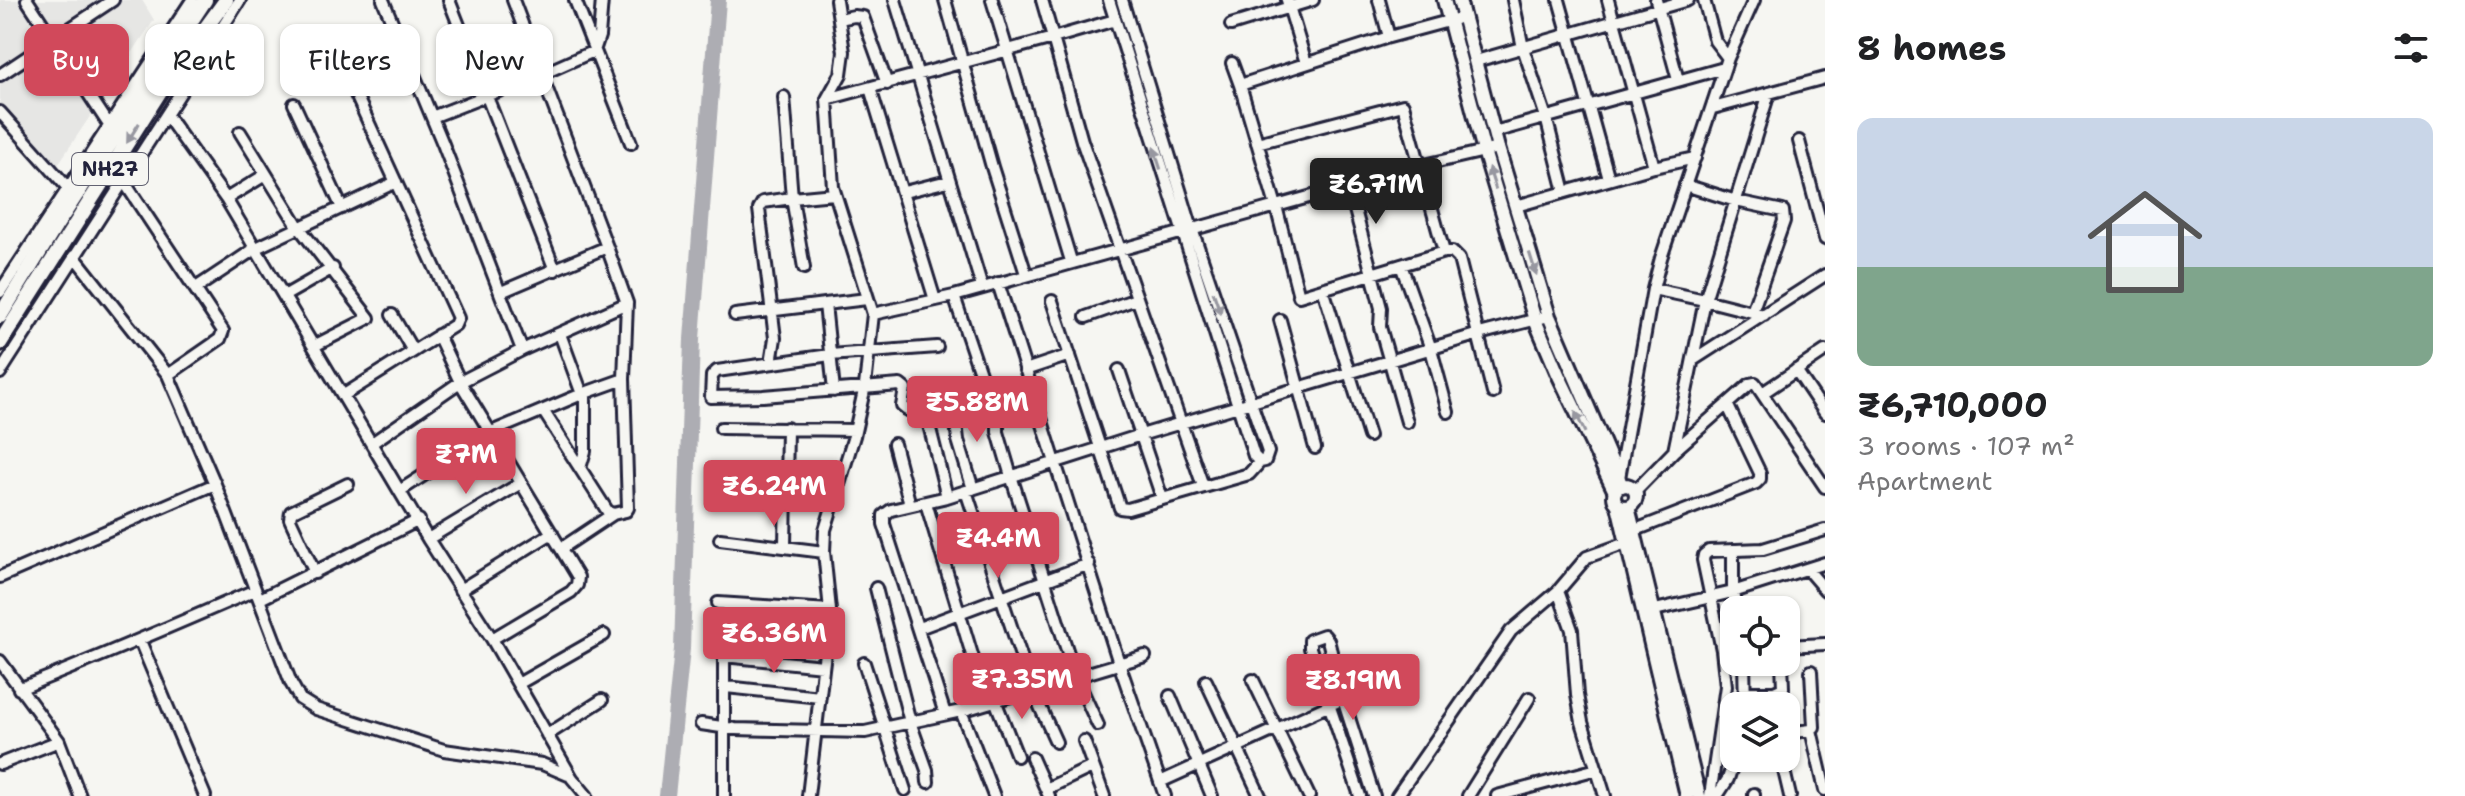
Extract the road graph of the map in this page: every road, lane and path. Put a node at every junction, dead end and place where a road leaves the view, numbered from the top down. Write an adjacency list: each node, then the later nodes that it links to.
1 (27, 0): 36 (street)
2 (113, 0): 37 (street)
3 (192, 0): 76 (street)
4 (205, 0): 142 (highway, NH27)
5 (226, 0): 150 (highway, NH27, one-way to 150)
6 (240, 0): 73 (street)
7 (383, 0): 74 (street)
8 (449, 0): 38 (street)
9 (513, 0): 39 (street)
10 (575, 0): 45 (street)
11 (602, 0): 45 (street)
12 (836, 0): 32 (street)
13 (895, 0): 55 (street)
14 (945, 0): 52 (street)
15 (992, 0): 46 (street)
16 (1042, 0): 43 (street)
17 (1109, 0): 33 (street)
18 (1122, 0): 105 (street)
19 (1313, 0): 29 (street)
20 (1379, 0): 42 (street)
21 (1444, 0): 34 (main road)
22 (1459, 0): 31 (main road)
23 (1513, 0): 44 (street)
24 (1559, 0): 41 (street)
25 (1608, 0): 35 (street)
26 (1688, 0): 30 (street)
27 (1704, 0): 51 (street)
28 (1754, 0): 51 (street)
29 (1288, 3): 40 (street); 50 (street)
30 (1657, 4): 35 (street); 57 (street)
31 (1464, 17): 34 (street); 48 (main road)
32 (839, 19): 58 (street); 68 (street)
33 (1115, 20): 43 (street); 105 (street, one-way to 33)
34 (1449, 20): 42 (street); 83 (main road)
35 (1613, 22): 41 (street); 61 (street)
36 (42, 24)
37 (76, 24)
38 (458, 24)
39 (522, 24)
40 (1231, 25)
41 (1570, 35): 44 (street); 70 (street)
42 (1389, 37): 50 (street)
43 (1053, 38): 46 (street); 109 (street)
44 (1523, 48): 48 (street); 75 (street)
45 (594, 51): 53 (street); 80 (street)
46 (1008, 51): 52 (street); 112 (street)
47 (24, 59): 54 (street)
48 (1476, 61): 78 (main road)
49 (1232, 63): 59 (street)
50 (1306, 63): 59 (street)
51 (1726, 63): 57 (street); 71 (street)
52 (963, 64): 55 (street); 117 (street)
53 (553, 69)
54 (0, 75)
55 (917, 76): 58 (street); 90 (street)
56 (1825, 78): 62 (street)
57 (1678, 80): 61 (street)
58 (887, 84): 60 (street)
59 (1240, 85): 81 (street)
60 (870, 88): 68 (street); 95 (street)
61 (1633, 92): 70 (street); 86 (street)
62 (1769, 93): 71 (street); 100 (street)
63 (90, 96): 76 (street)
64 (356, 96): 91 (street)
65 (486, 96): 74 (street); 116 (street)
66 (548, 96): 107 (street)
67 (784, 97): 98 (street)
68 (827, 99): 97 (street)
69 (294, 104): 103 (street)
70 (1590, 104): 75 (street); 88 (street)
71 (1713, 108): 84 (street)
72 (0, 112): 94 (street)
73 (167, 116): 89 (street); 99 (street)
74 (432, 117): 126 (street)
75 (1546, 117): 78 (street); 96 (street)
76 (109, 125): 94 (street)
77 (240, 132): 87 (street)
78 (1494, 132): 82 (main road)
79 (1799, 141): 106 (street)
80 (631, 143)
81 (1257, 143): 85 (street); 101 (street)
82 (1498, 148): 83 (street); 102 (main road)
83 (1484, 151): 85 (street); 146 (main road, one-way to 83)
84 (1695, 158): 86 (street); 92 (street)
85 (1420, 166): 93 (street); 110 (street)
86 (1654, 167): 88 (street)
87 (265, 175): 99 (street); 104 (street)
88 (1609, 179): 96 (street)
89 (123, 180): 111 (street); 122 (street)
90 (948, 181): 95 (street); 121 (street)
91 (396, 182): 103 (street); 149 (street)
92 (1685, 185): 100 (street); 124 (street)
93 (1349, 187): 101 (street); 118 (street)
94 (68, 188): 125 (street)
95 (904, 192): 131 (street)
96 (1565, 192): 102 (street)
97 (834, 194): 98 (street); 129 (street)
98 (792, 198): 115 (street); 136 (street)
99 (226, 199): 108 (street)
100 (1736, 201): 132 (street); 137 (street)
101 (1276, 206): 105 (street); 123 (street)
102 (1516, 206): 143 (main road, one-way to 143)
103 (342, 208): 104 (street)
104 (298, 226): 108 (street); 114 (street)
105 (1186, 230): 109 (street); 180 (street, one-way to 180); 183 (street)
106 (1825, 239)
107 (607, 247): 116 (street); 134 (street)
108 (256, 248): 122 (street); 127 (street)
109 (1119, 249): 112 (street); 130 (street)
110 (1444, 252): 113 (street); 148 (street)
111 (74, 256): 166 (street); 168 (street)
112 (1071, 261): 117 (street)
113 (1401, 265): 118 (street); 153 (street)
114 (333, 268): 127 (street); 151 (street)
115 (804, 268)
116 (555, 270): 126 (street)
117 (1026, 274): 120 (street)
118 (1371, 274): 123 (street); 161 (street)
119 (1825, 275): 141 (street)
120 (998, 283): 121 (street); 163 (street)
121 (982, 287): 128 (street)
122 (196, 288): 168 (street)
123 (1323, 289): 167 (street)
124 (1653, 289): 132 (street); 216 (street)
125 (0, 292)
126 (501, 292): 154 (street)
127 (284, 296): 151 (street)
128 (954, 296): 131 (street); 176 (street)
129 (867, 299): 135 (street); 138 (street)
130 (1136, 299): 144 (street); 189 (street)
131 (935, 300): 138 (street)
132 (1705, 300): 137 (street); 160 (street)
133 (1052, 301): 159 (street)
134 (627, 303): 147 (street); 169 (street)
135 (825, 304): 136 (street); 158 (street)
136 (773, 310): 140 (street); 162 (street)
137 (1752, 312): 141 (street)
138 (873, 314): 156 (street)
139 (392, 315): 155 (street)
140 (735, 315)
141 (1764, 315): 160 (street)
142 (0, 316)
143 (1549, 316): 146 (street); 216 (main road)
144 (1086, 317)
145 (1280, 320): 173 (street)
146 (1535, 320): 148 (street); 216 (main road, one-way to 146)
147 (560, 334): 154 (street); 178 (street)
148 (1479, 334): 153 (street); 177 (street)
149 (438, 335): 155 (street); 170 (street)
150 (0, 343)
151 (314, 346): 179 (street)
152 (937, 347): 156 (street)
153 (1431, 349): 161 (street); 186 (street)
154 (522, 350): 170 (street)
155 (413, 351): 179 (street)
156 (871, 351): 158 (street); 172 (street)
157 (1825, 351): 165 (street)
158 (830, 355): 162 (street); 174 (street)
159 (1070, 355): 163 (street); 198 (street)
160 (1693, 360): 200 (street)
161 (1389, 362): 167 (street); 188 (street)
162 (771, 363): 174 (street)
163 (1025, 370): 171 (street)
164 (1119, 370): 194 (street)
165 (1796, 370): 175 (street); 187 (street)
166 (0, 373)
167 (1348, 373): 173 (street); 195 (street)
168 (168, 375): 208 (street)
169 (624, 379): 178 (street); 221 (street)
170 (460, 382): 193 (street); 196 (street)
171 (1029, 382): 176 (street); 202 (street)
172 (865, 386): 174 (street); 184 (street); 192 (street)
173 (1299, 388): 180 (street); 199 (street)
174 (834, 391)
175 (1764, 392): 181 (street); 212 (street)
176 (990, 393): 182 (street); 204 (street)
177 (1493, 393)
178 (584, 394): 185 (street); 203 (street)
179 (344, 395): 196 (street)
180 (1251, 403): 183 (street); 201 (street)
181 (1727, 404): 200 (street); 225 (street)
182 (954, 405): 184 (street); 214 (street)
183 (1237, 407): 189 (street); 201 (street)
184 (925, 409): 217 (street)
185 (544, 412): 193 (street); 203 (street)
186 (1448, 412)
187 (1825, 413)
188 (1407, 422)
189 (1181, 423): 194 (street); 211 (street)
190 (721, 428): 191 (street)
191 (787, 428): 192 (street); 207 (street)
192 (855, 430): 210 (street)
193 (489, 433): 206 (street); 213 (street)
194 (1141, 435): 198 (street); 218 (street)
195 (1369, 436)
196 (372, 443): 213 (street)
197 (894, 444): 220 (street)
198 (1101, 448): 202 (street); 218 (street)
199 (1315, 448)
200 (1674, 451): 215 (street)
201 (1260, 462): 211 (street)
202 (1055, 464): 204 (street); 233 (street)
203 (580, 468): 221 (street)
204 (1011, 476): 214 (street); 237 (street)
205 (718, 481): 207 (street)
206 (521, 483): 224 (street); 226 (street)
207 (786, 483): 210 (street); 228 (street)
208 (215, 484): 236 (street); 243 (street)
209 (348, 484): 235 (street)
210 (837, 486): 231 (street)
211 (1203, 486): 218 (street)
212 (1825, 487)
213 (401, 490): 222 (street)
214 (970, 490): 217 (street); 245 (street)
215 (1635, 491): 216 (main road)
216 (1620, 494): 225 (main road)
217 (947, 497): 219 (street)
218 (1162, 498)
219 (926, 503): 220 (street); 249 (street)
220 (910, 505): 250 (street)
221 (613, 514): 229 (street)
222 (419, 520): 226 (street); 235 (street)
223 (1825, 530): 230 (street)
224 (552, 533): 229 (street); 239 (street)
225 (1630, 537): 241 (street); 248 (main road)
226 (428, 539): 239 (street)
227 (720, 539): 228 (street)
228 (785, 546): 231 (street)
229 (562, 548): 252 (street)
230 (1733, 550): 242 (street); 246 (street)
231 (824, 552): 247 (street)
232 (1825, 563): 234 (street)
233 (1089, 564): 237 (street); 260 (street)
234 (1807, 569): 240 (street); 242 (street)
235 (315, 573): 243 (street)
236 (0, 577)
237 (1044, 579): 245 (street); 263 (street)
238 (876, 588): 283 (street)
239 (460, 590): 252 (street)
240 (1825, 590)
241 (1558, 591): 302 (street); 325 (street)
242 (1733, 592): 244 (street); 246 (street)
243 (258, 595): 253 (street); 305 (street)
244 (1734, 596)
245 (1002, 597): 249 (street); 271 (street)
246 (1710, 598): 248 (street); 331 (street)
247 (830, 610): 256 (street); 261 (street)
248 (1647, 612): 329 (main road); 330 (main road)
249 (960, 614): 250 (street); 279 (street)
250 (919, 628): 282 (street)
251 (604, 635): 268 (street)
252 (492, 639): 268 (street)
253 (140, 641): 270 (street); 313 (street)
254 (1825, 644): 255 (street)
255 (1800, 645)
256 (724, 656): 261 (street); 269 (street)
257 (1145, 656): 260 (street)
258 (0, 661): 270 (street)
259 (864, 663): 287 (street)
260 (1119, 663): 263 (street); 307 (street)
261 (823, 666): 275 (street)
262 (1811, 671): 290 (street)
263 (1075, 675): 271 (street); 285 (street)
264 (1745, 676): 272 (street)
265 (1783, 676): 273 (street)
266 (1253, 680): 288 (street)
267 (1206, 681): 296 (street)
268 (518, 684): 292 (street)
269 (726, 687): 275 (street); 286 (street)
270 (19, 689): 293 (street)
271 (1032, 689): 279 (street); 295 (street)
272 (1746, 692)
273 (1774, 692)
274 (1170, 696): 300 (street)
275 (820, 697): 289 (street)
276 (1529, 698): 326 (street)
277 (1343, 699): 280 (street); 280 (street); 324 (street)
278 (602, 700): 292 (street)
279 (990, 700): 281 (street); 297 (street)
280 (1329, 705): 288 (street); 323 (street)
281 (961, 711): 282 (street); 317 (street)
282 (945, 714): 283 (street)
283 (910, 722): 287 (street); 306 (street)
284 (701, 724): 286 (street)
285 (1098, 725)
286 (723, 727): 289 (street); 315 (street)
287 (884, 729): 289 (street); 308 (street)
288 (1278, 729): 296 (street); 322 (street)
289 (816, 730): 316 (street)
290 (1811, 730): 291 (street); 309 (street)
291 (1800, 731)
292 (547, 735): 305 (street)
293 (59, 741): 299 (street); 312 (street)
294 (1084, 741): 301 (street)
295 (1056, 742)
296 (1236, 749): 300 (street); 321 (street)
297 (1017, 756)
298 (1032, 758): 310 (street)
299 (0, 764)
300 (1199, 766): 307 (street); 320 (street)
301 (1092, 767): 310 (street); 318 (street)
302 (1597, 769): 311 (street); 328 (street)
303 (1730, 772): 332 (street)
304 (1784, 772): 333 (street)
305 (572, 778): 314 (street)
306 (928, 782)
307 (1160, 782): 319 (street)
308 (905, 790)
309 (1825, 790)
310 (1047, 792)
311 (1535, 792): 327 (street)
312 (80, 796)
313 (205, 796)
314 (587, 796)
315 (724, 796)
316 (808, 796)
317 (994, 796)
318 (1104, 796)
319 (1165, 796)
320 (1212, 796)
321 (1260, 796)
322 (1309, 796)
323 (1360, 796)
324 (1374, 796)
325 (1397, 796)
326 (1468, 796)
327 (1497, 796)
328 (1605, 796)
329 (1687, 796)
330 (1699, 796)
331 (1710, 796)
332 (1717, 796)
333 (1790, 796)

